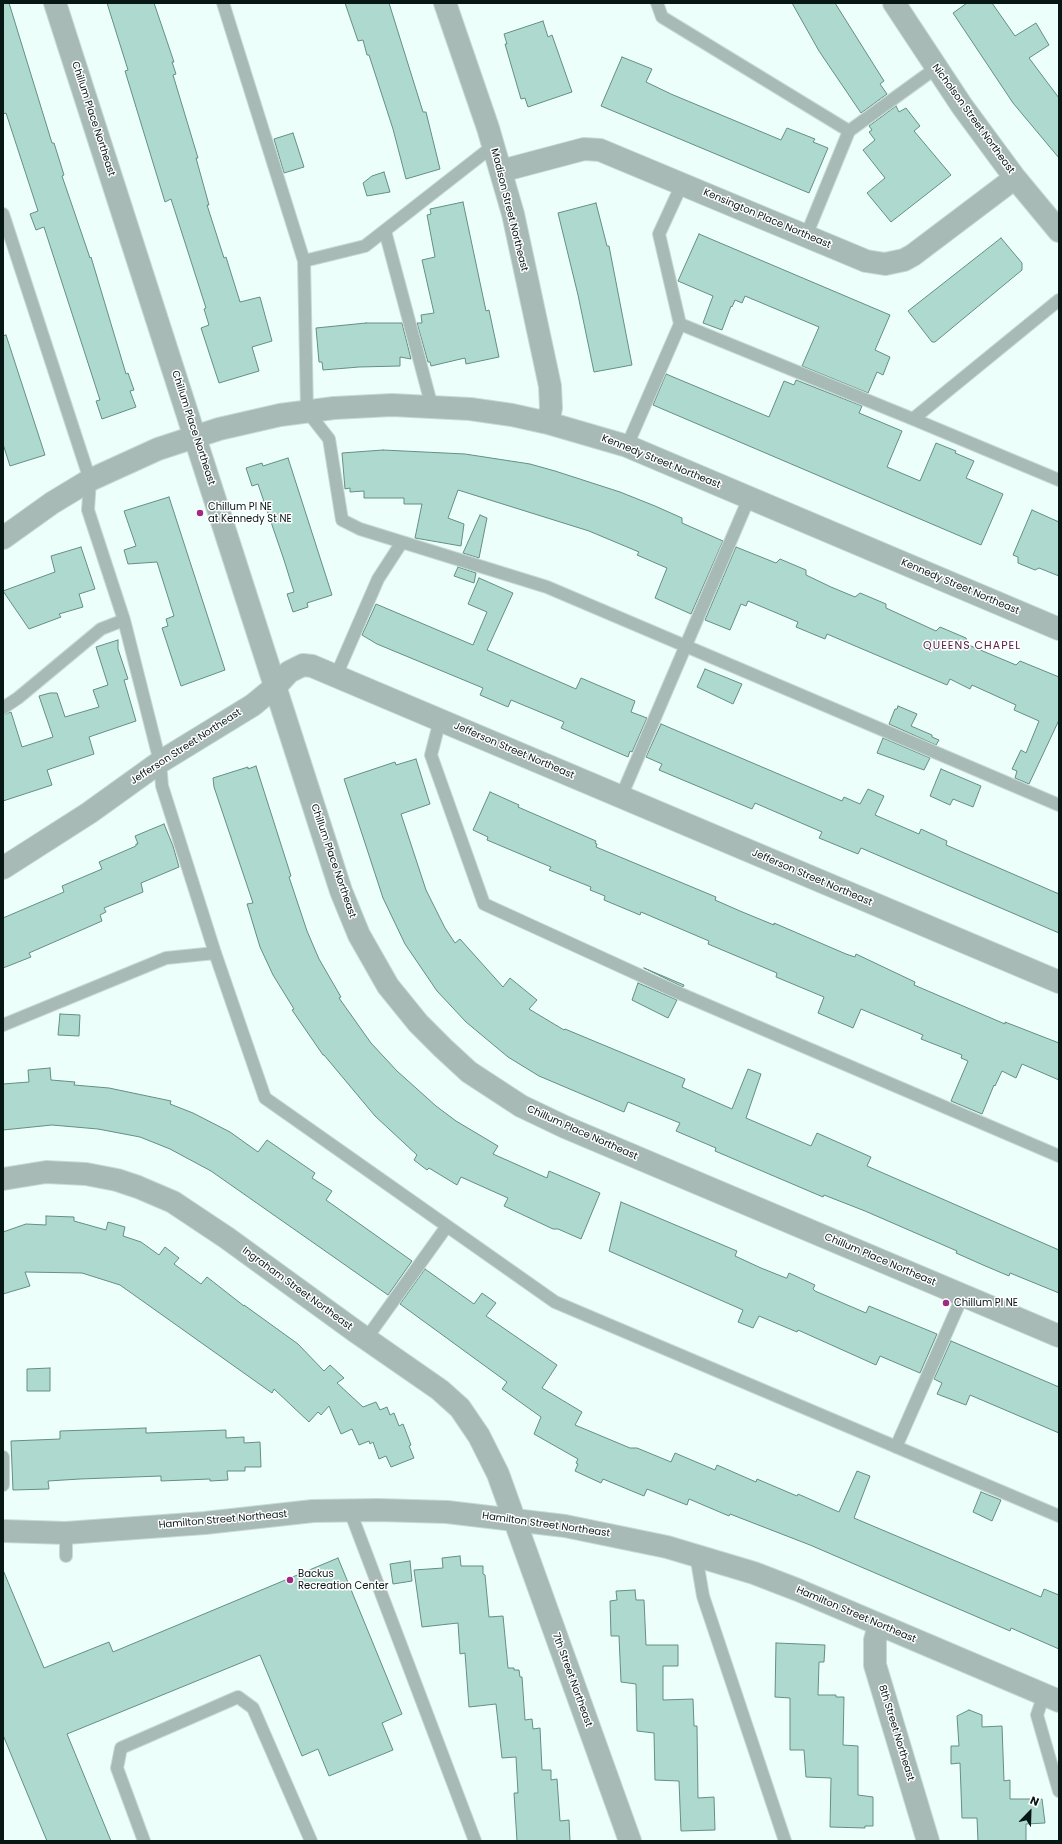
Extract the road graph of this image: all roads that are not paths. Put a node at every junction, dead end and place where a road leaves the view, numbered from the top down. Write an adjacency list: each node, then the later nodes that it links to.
1 (55, 3): 23 (street, Chillum Place Northeast)
2 (223, 3): 16 (lane)
3 (445, 3): 8 (street, Madison Street Northeast)
4 (656, 3): 7 (lane)
5 (894, 3): 6 (street, Nicholson Street Northeast)
6 (936, 68): 7 (lane); 10 (street, Nicholson Street Northeast)
7 (849, 131): 15 (lane)
8 (493, 146): 9 (street, Madison Street Northeast); 13 (lane)
9 (501, 171): 11 (street, Kensington Place Northeast); 22 (street, Madison Street Northeast)
10 (1015, 178): 14 (street, Nicholson Street Northeast); 15 (street, Kensington Place Northeast)
11 (682, 184): 15 (street, Kensington Place Northeast); 18 (lane)
12 (3, 214): 25 (lane)
13 (385, 231): 16 (lane); 19 (lane)
14 (1059, 231)
15 (806, 236)
16 (304, 261): 20 (lane)
17 (1059, 300): 21 (lane)
18 (680, 324): 21 (lane); 24 (lane)
19 (432, 407): 20 (street, Kennedy Street Northeast); 22 (street, Kennedy Street Northeast)
20 (307, 411): 23 (street, Kennedy Street Northeast); 29 (lane)
21 (913, 419): 26 (lane)
22 (548, 423): 24 (street, Kennedy Street Northeast)
23 (196, 436): 25 (street, Kennedy Street Northeast); 34 (street, Chillum Place Northeast)
24 (627, 446): 27 (street, Kennedy Street Northeast)
25 (90, 480): 28 (street, Kennedy Street Northeast); 30 (lane)
26 (1059, 480)
27 (749, 498): 31 (street, Kennedy Street Northeast); 32 (lane)
28 (3, 538)
29 (402, 542): 32 (lane); 33 (lane)
30 (124, 620): 35 (lane); 37 (lane)
31 (1059, 630)
32 (686, 646): 38 (lane); 39 (lane)
33 (336, 676): 34 (street, Jefferson Street Northeast); 36 (street, Jefferson Street Northeast)
34 (276, 686): 37 (street, Jefferson Street Northeast); 47 (street, Chillum Place Northeast)
35 (3, 708)
36 (440, 720): 38 (street, Jefferson Street Northeast); 44 (lane)
37 (160, 762): 40 (street, Jefferson Street Northeast); 41 (lane)
38 (621, 797): 42 (street, Jefferson Street Northeast)
39 (1059, 805)
40 (3, 868)
41 (215, 953): 43 (lane); 46 (lane)
42 (1059, 982)
43 (3, 1025)
44 (1059, 1156)
45 (3, 1179): 49 (street, Ingraham Street Northeast)
46 (446, 1226): 49 (lane); 50 (lane)
47 (963, 1295): 48 (street, Chillum Place Northeast); 50 (lane)
48 (1059, 1336)
49 (366, 1339): 55 (street, Ingraham Street Northeast)
50 (896, 1447): 54 (lane)
51 (3, 1457): 52 (lane)
52 (3, 1486)
53 (350, 1511): 55 (street, Hamilton Street Northeast); 57 (street, Hamilton Street Northeast); 65 (lane)
54 (1059, 1516)
55 (514, 1520): 58 (street, Hamilton Street Northeast); 66 (street, 7th Street Northeast)
56 (3, 1531): 57 (street, Hamilton Street Northeast)
57 (66, 1532): 59 (lane)
58 (696, 1555): 60 (street, Hamilton Street Northeast); 67 (lane)
59 (66, 1556)
60 (879, 1625): 61 (street, Hamilton Street Northeast); 68 (street, 8th Street Northeast)
61 (1052, 1697): 62 (lane)
62 (1059, 1791)
63 (144, 1841): 64 (lane)
64 (311, 1841)
65 (475, 1841)
66 (630, 1841)
67 (785, 1841)
68 (928, 1841)

